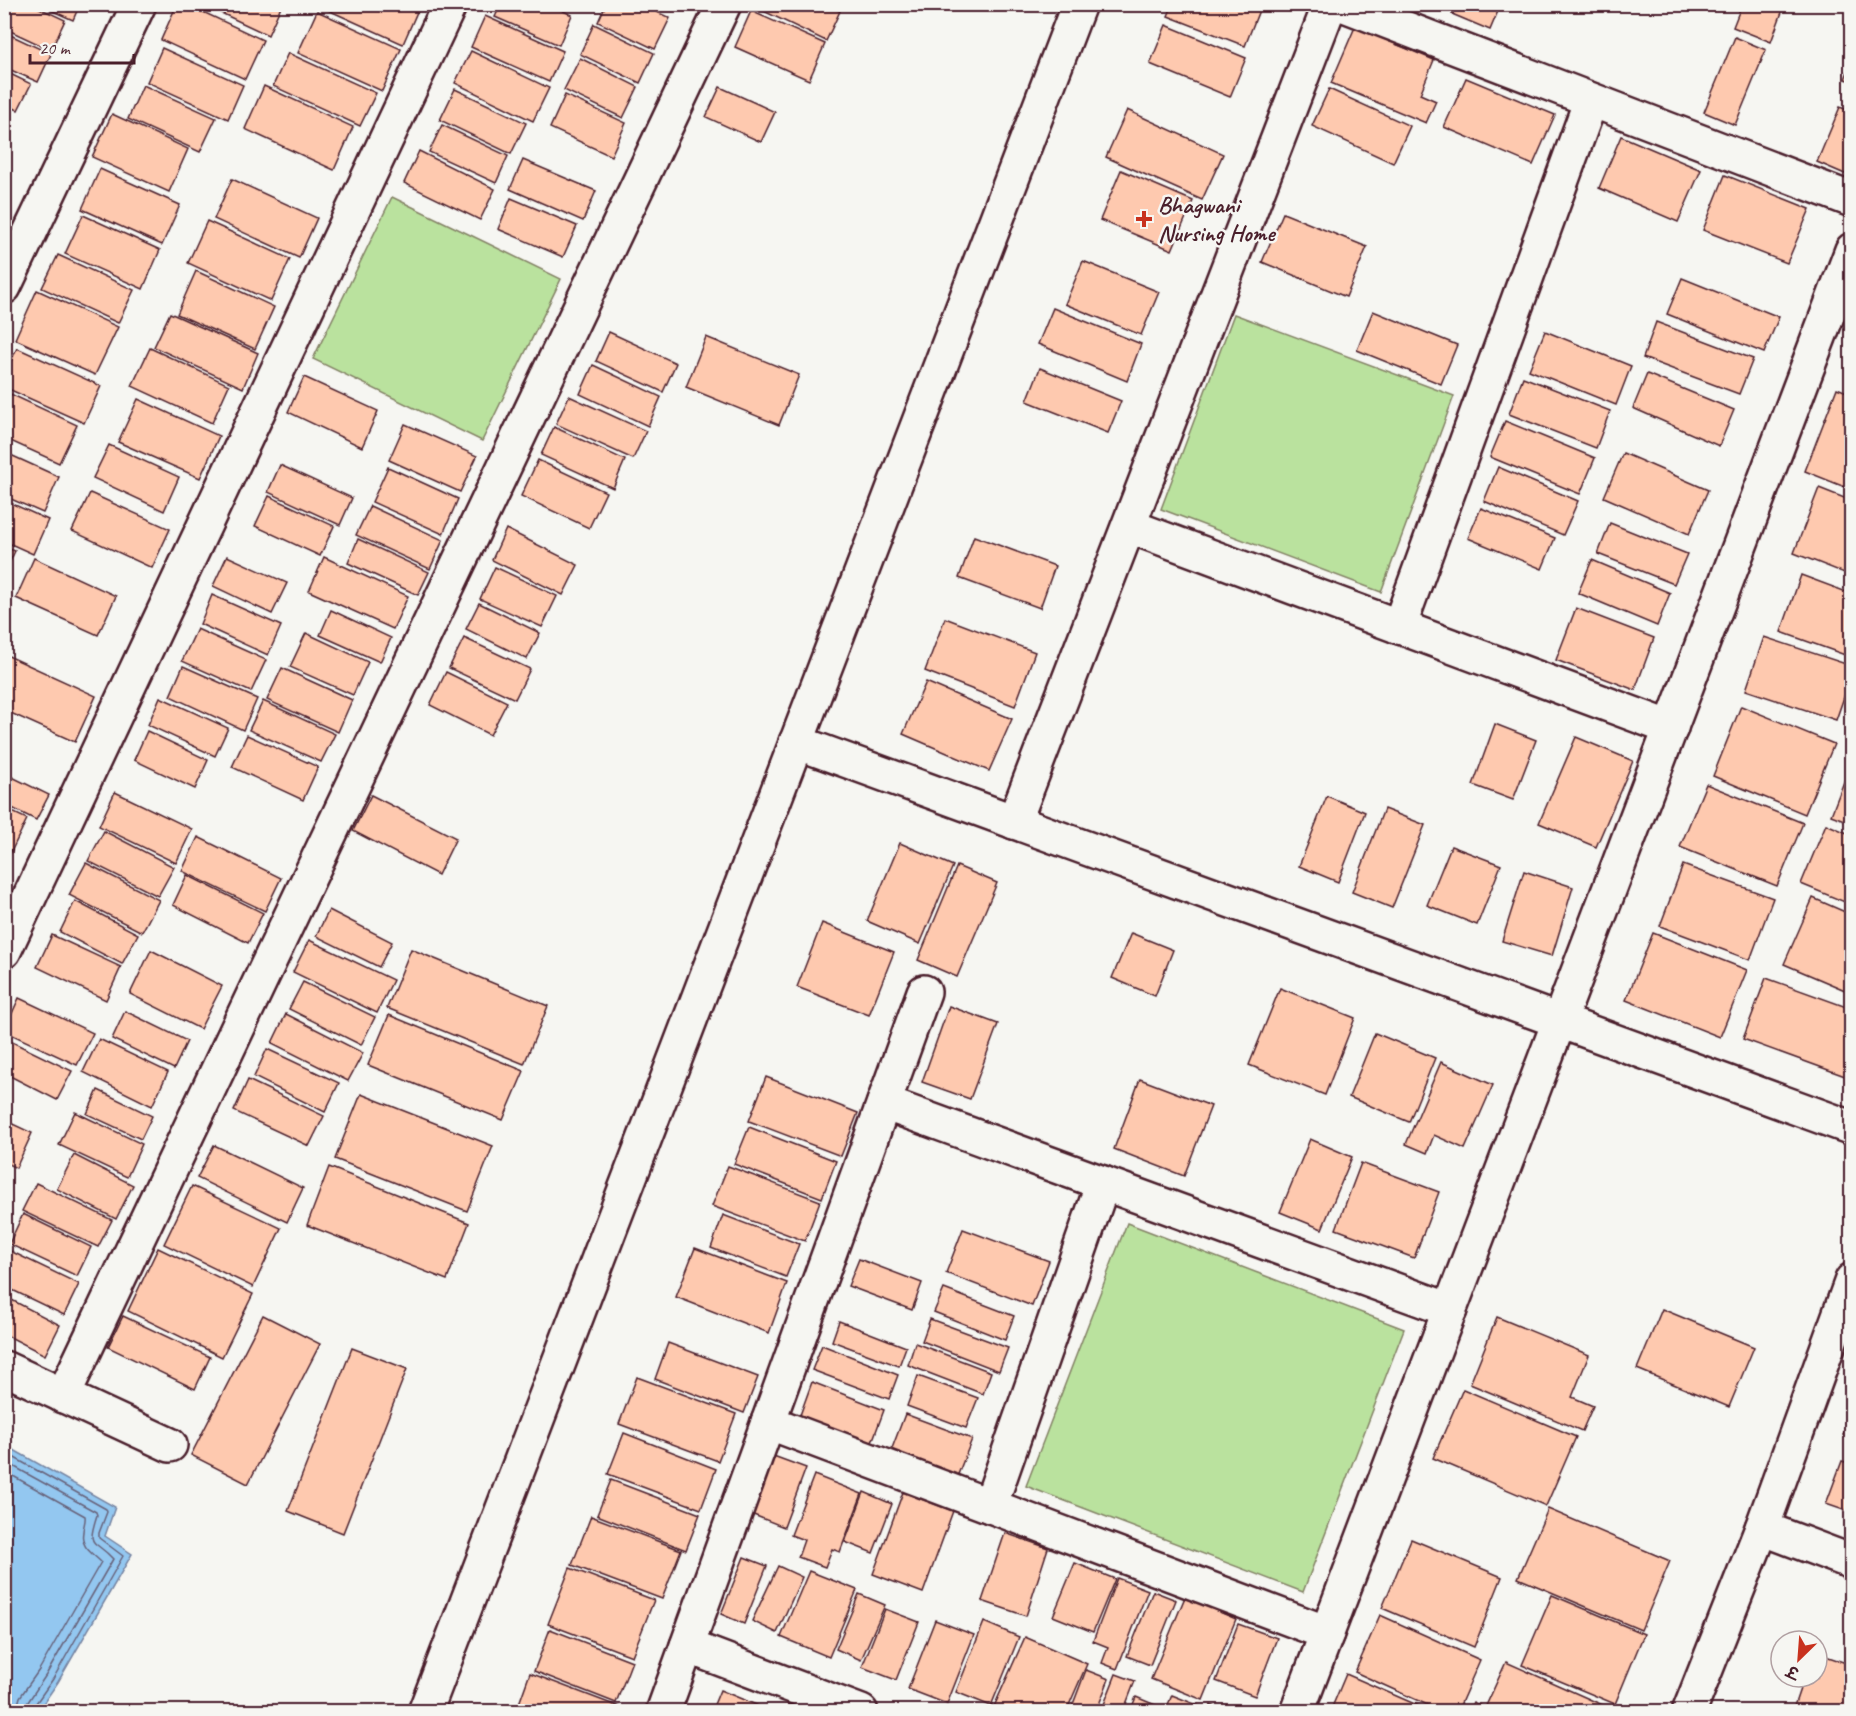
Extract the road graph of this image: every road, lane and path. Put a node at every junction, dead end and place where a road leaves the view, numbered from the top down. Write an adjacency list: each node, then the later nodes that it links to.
1 (139, 4): 10 (street)
2 (450, 4): 16 (street)
3 (724, 4): 25 (street)
4 (1079, 4): 14 (street)
5 (1330, 4): 11 (street)
6 (1342, 4): 7 (street)
7 (1591, 100): 8 (street); 12 (street)
8 (1851, 200)
9 (1851, 250): 13 (street)
10 (4, 287)
11 (1129, 526): 12 (street); 15 (street)
12 (1399, 627): 13 (street)
13 (1671, 728): 18 (street)
14 (796, 742): 15 (street); 33 (street)
15 (1014, 822): 18 (street)
16 (4, 951)
17 (924, 992): 19 (street)
18 (1559, 1022): 20 (street); 23 (street)
19 (884, 1104): 21 (street); 26 (street)
20 (1851, 1128)
21 (1103, 1183): 23 (street); 28 (street)
22 (1851, 1280): 29 (street)
23 (1450, 1310): 31 (street)
24 (4, 1368): 25 (street)
25 (63, 1396): 27 (street)
26 (768, 1422): 28 (street); 32 (street)
27 (170, 1445)
28 (990, 1506): 31 (street)
29 (1762, 1528): 30 (street); 37 (street)
30 (1851, 1562)
31 (1327, 1633): 36 (street)
32 (687, 1646): 34 (street); 35 (street)
33 (425, 1712)
34 (663, 1712)
35 (861, 1712)
36 (1297, 1712)
37 (1689, 1712)

